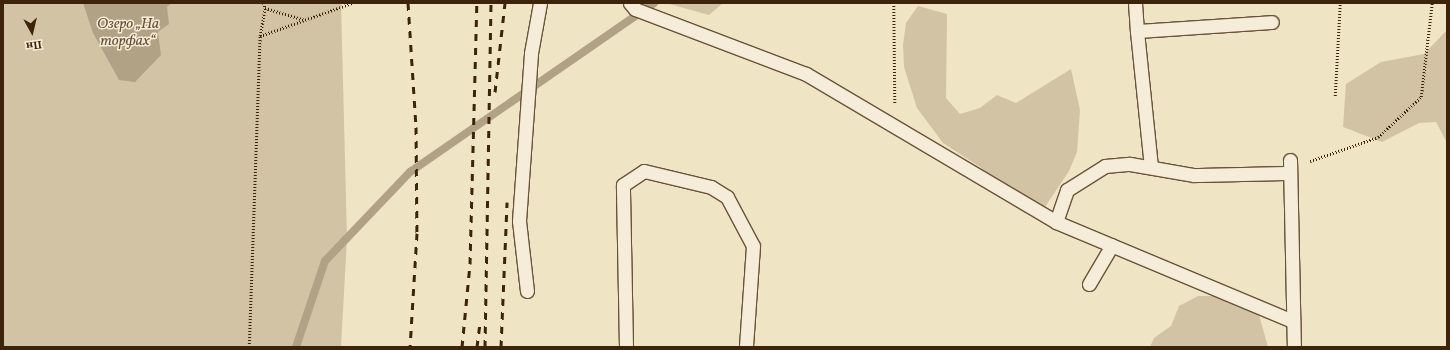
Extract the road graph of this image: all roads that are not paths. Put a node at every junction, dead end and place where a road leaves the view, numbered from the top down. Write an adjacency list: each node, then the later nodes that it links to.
1 (540, 3): 12 (lane)
2 (630, 3): 9 (lane)
3 (1135, 3): 5 (lane)
4 (1272, 22): 5 (lane)
5 (1137, 31): 7 (lane)
6 (1290, 160): 8 (lane)
7 (1151, 167): 8 (lane); 9 (lane)
8 (1290, 173): 13 (lane)
9 (1056, 222): 10 (lane)
10 (1112, 245): 11 (lane); 13 (lane)
11 (1089, 284)
12 (527, 291)
13 (1293, 321): 16 (lane)
14 (626, 347): 15 (lane)
15 (746, 347)
16 (1294, 347)

